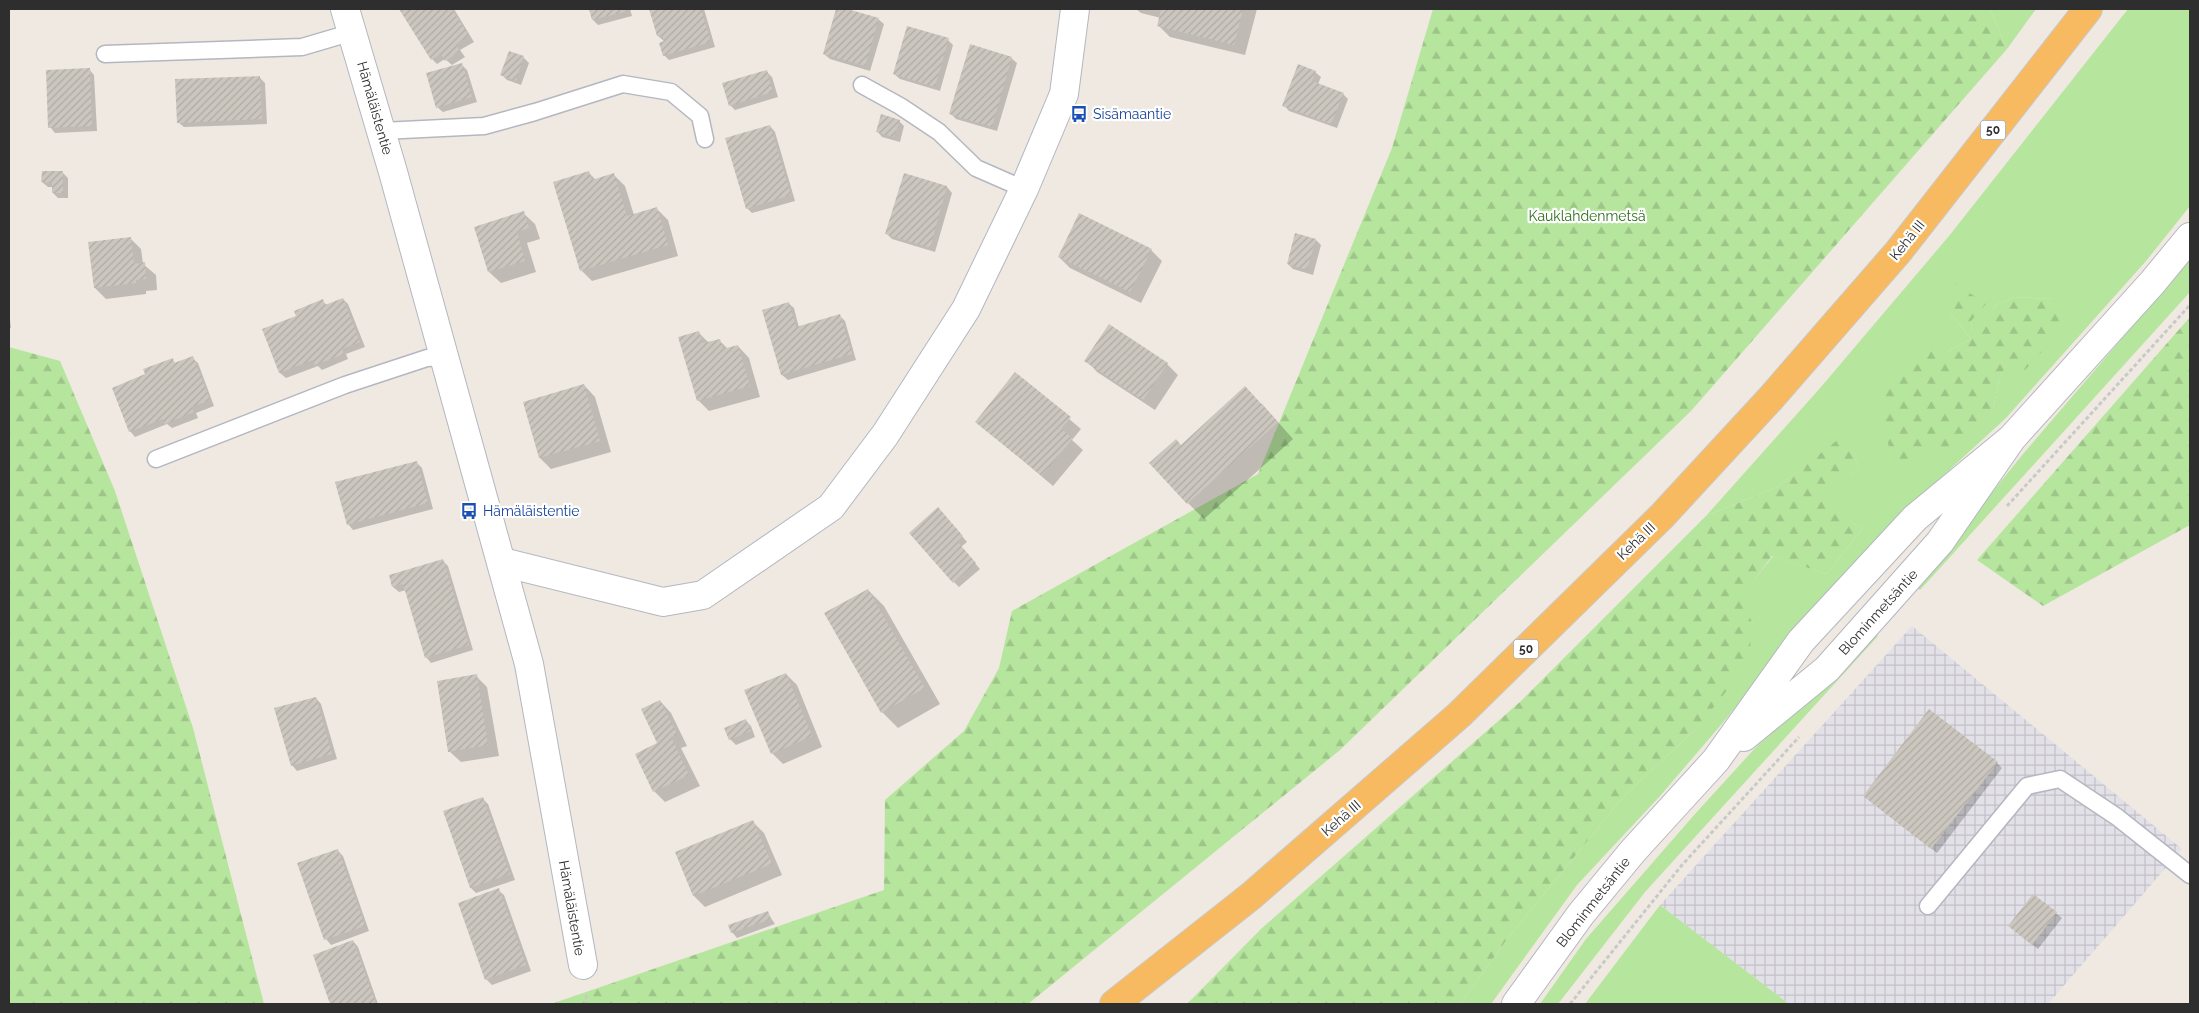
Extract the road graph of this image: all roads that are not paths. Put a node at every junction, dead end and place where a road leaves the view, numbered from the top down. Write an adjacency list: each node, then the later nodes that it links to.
1 (1075, 9): 8 (street)
2 (2088, 9): 18 (highway, Kehä III / 50)
3 (349, 21): 4 (lane); 6 (street, Hämäläistentie)
4 (105, 54)
5 (862, 85): 8 (lane)
6 (382, 131): 7 (lane); 10 (street, Hämäläistentie)
7 (705, 139)
8 (1024, 189): 13 (street)
9 (2190, 237): 11 (street, Blominmetsäntie)
10 (444, 357): 12 (lane); 13 (street, Hämäläistentie)
11 (2012, 438): 14 (street, Blominmetsäntie); 14 (street, Blominmetsäntie)
12 (156, 459)
13 (502, 562): 17 (street, Hämäläistentie)
14 (1716, 760): 19 (street, Blominmetsäntie)
15 (2190, 875): 16 (lane)
16 (1928, 906)
17 (583, 965)
18 (1114, 1004)
19 (1516, 1004)

